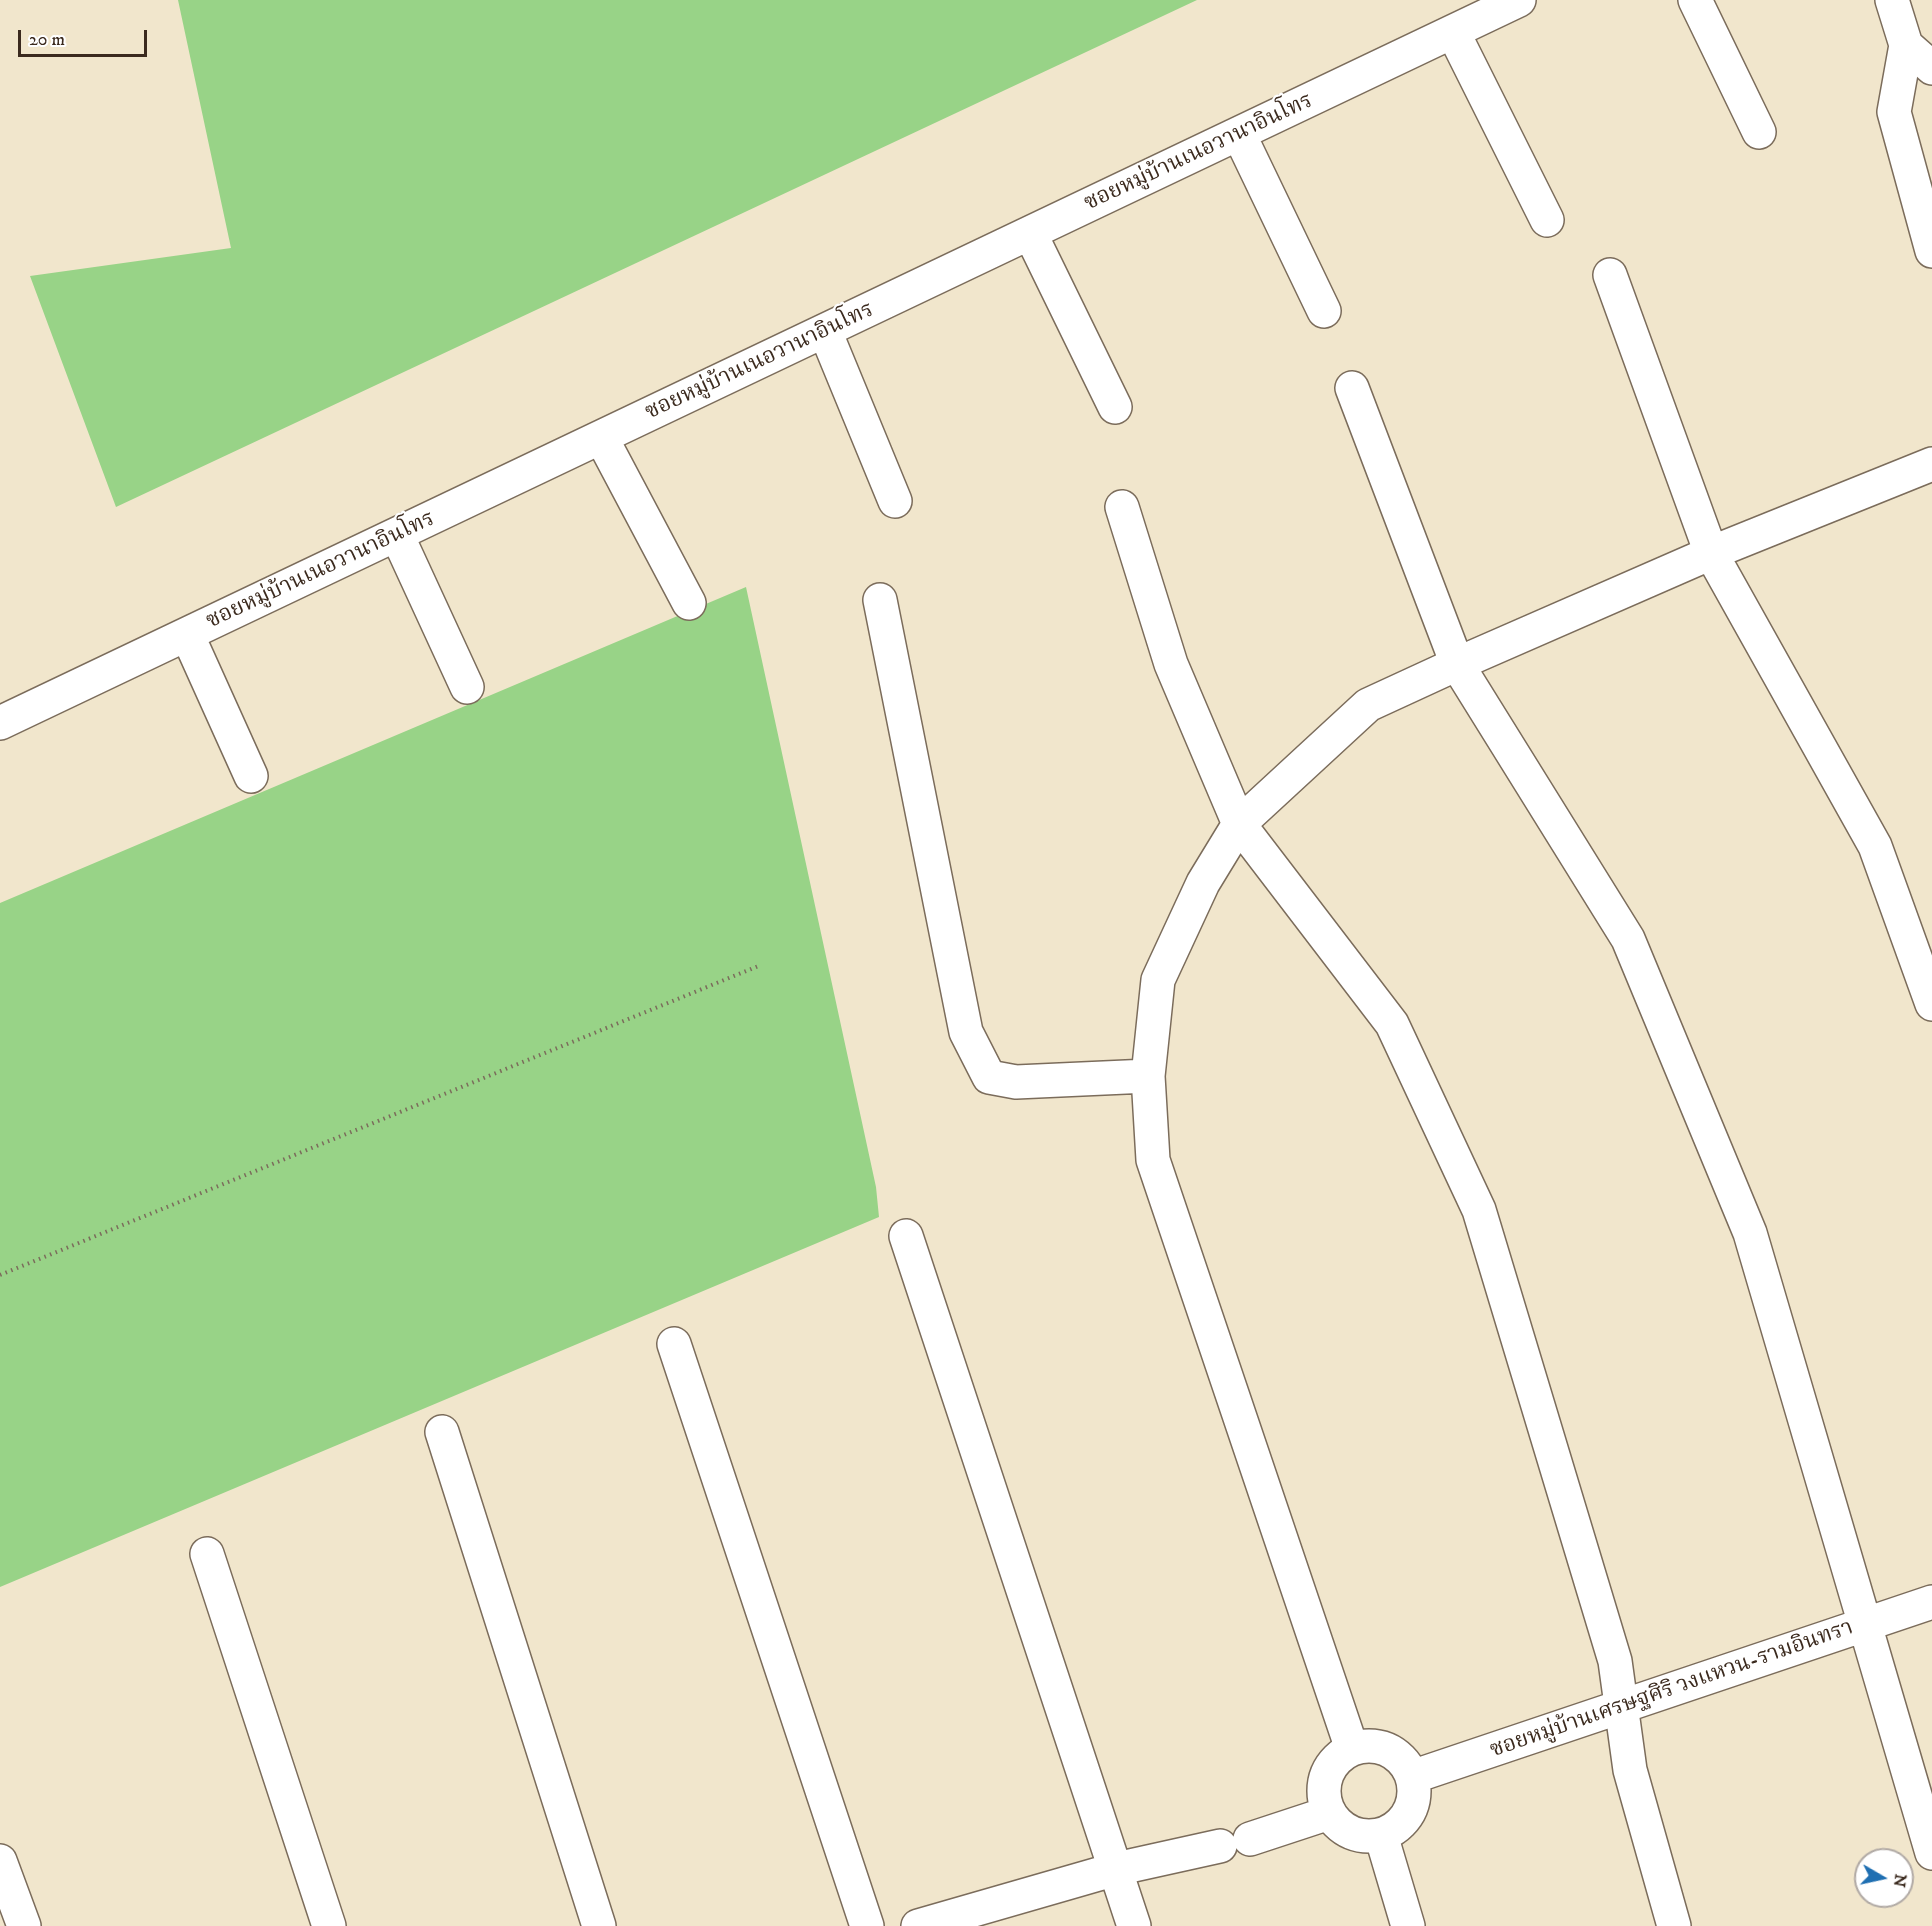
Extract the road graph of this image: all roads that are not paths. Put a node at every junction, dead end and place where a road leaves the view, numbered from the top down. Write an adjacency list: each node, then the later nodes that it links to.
1 (1519, 0): 4 (street, ซอยหมู่บ้านเนอวานาอินโทร)
2 (1695, 0): 7 (street)
3 (1892, 0): 5 (street)
4 (1453, 32): 8 (street, ซอยหมู่บ้านเนอวานาอินโทร); 9 (street)
5 (1906, 45): 6 (street); 11 (street)
6 (1932, 68)
7 (1759, 132)
8 (1239, 134): 10 (street, ซอยหมู่บ้านเนอวานาอินโทร); 13 (street)
9 (1547, 220)
10 (1030, 233): 14 (street, ซอยหมู่บ้านเนอวานาอินโทร); 16 (street)
11 (1932, 251)
12 (1610, 275): 22 (street)
13 (1324, 311)
14 (825, 331): 17 (street, ซอยหมู่บ้านเนอวานาอินโทร); 19 (street)
15 (1352, 388): 26 (street)
16 (1115, 407)
17 (601, 437): 21 (street, ซอยหมู่บ้านเนอวานาอินโทร); 24 (street)
18 (1932, 464): 22 (street)
19 (895, 501)
20 (1122, 507): 30 (street)
21 (397, 535): 25 (street, ซอยหมู่บ้านเนอวานาอินโทร); 27 (street)
22 (1712, 553): 26 (street); 31 (street)
23 (880, 600): 32 (street)
24 (689, 603)
25 (187, 634): 28 (street, ซอยหมู่บ้านเนอวานาอินโทร); 29 (street)
26 (1457, 664): 30 (street); 38 (street)
27 (467, 687)
28 (0, 723)
29 (251, 776)
30 (1239, 824): 32 (street); 39 (street)
31 (1932, 1004)
32 (1148, 1076): 40 (street)
33 (906, 1236): 46 (street)
34 (674, 1344): 50 (street)
35 (442, 1432): 49 (street)
36 (207, 1554): 48 (street)
37 (1932, 1602): 38 (street, ซอยหมู่บ้านเศรษฐศิริ วงแหวน-รามอินทรา)
38 (1865, 1625): 39 (street, ซอยหมู่บ้านเศรษฐศิริ วงแหวน-รามอินทรา); 44 (street)
39 (1622, 1707): 41 (street, ซอยหมู่บ้านเศรษฐศิริ วงแหวน-รามอินทรา); 54 (street)
40 (1352, 1749): 41 (street); 42 (street)
41 (1412, 1777): 43 (street)
42 (1329, 1813): 43 (street); 46 (street)
43 (1381, 1835): 53 (street)
44 (1932, 1853)
45 (0, 1861): 47 (street)
46 (1116, 1869): 51 (street); 52 (street)
47 (24, 1926)
48 (328, 1926)
49 (599, 1926)
50 (867, 1926)
51 (918, 1926)
52 (1134, 1926)
53 (1408, 1926)
54 (1674, 1926)

